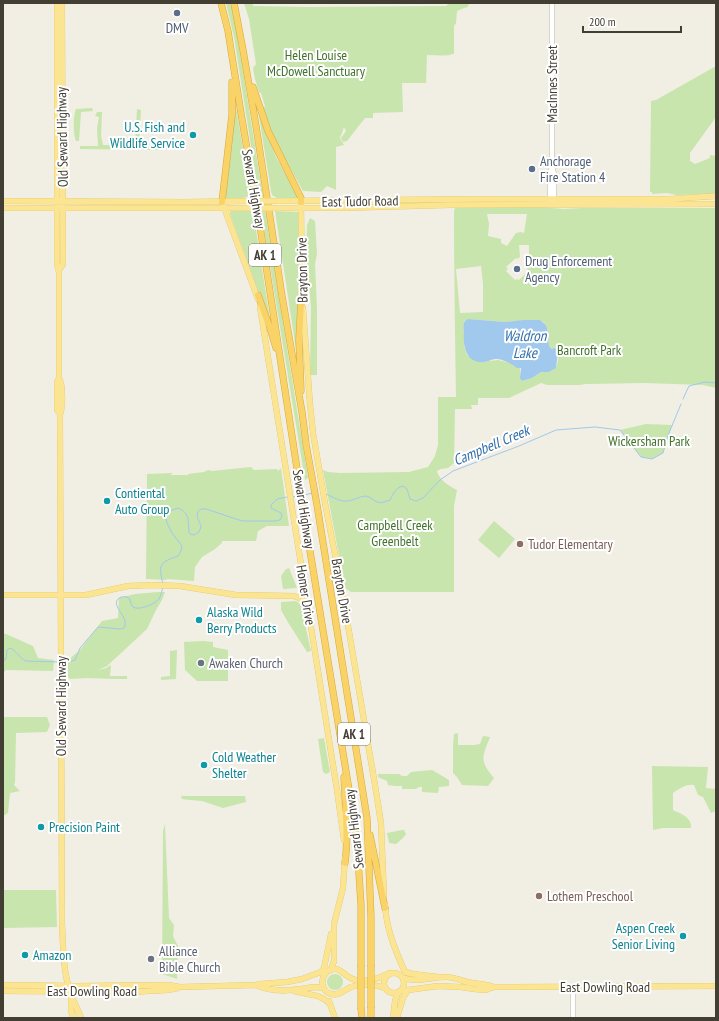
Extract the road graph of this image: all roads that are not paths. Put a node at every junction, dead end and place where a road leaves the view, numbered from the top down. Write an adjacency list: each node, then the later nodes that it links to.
1 (57, 3): 10 (main road, Old Seward Highway)
2 (62, 3): 10 (main road, Old Seward Highway)
3 (221, 3): 6 (highway, Seward Highway / AK 1)
4 (234, 3): 7 (highway, Seward Highway / AK 1)
5 (552, 3): 11 (street, MacInnes Street)
6 (228, 31): 12 (highway); 20 (highway, Seward Highway / AK 1)
7 (243, 50): 14 (highway); 24 (highway, Seward Highway / AK 1)
8 (716, 196): 11 (main road, East Tudor Road)
9 (3, 201): 10 (main road, East Tudor Road)
10 (60, 201): 12 (main road, East Tudor Road); 16 (main road, Old Seward Highway)
11 (552, 201): 13 (main road, East Tudor Road); 14 (main road, East Tudor Road)
12 (222, 202): 14 (main road, East Tudor Road, bridge); 17 (main road, Homer Drive)
13 (716, 204)
14 (301, 205): 17 (main road, East Tudor Road, bridge); 18 (main road, Brayton Drive)
15 (3, 208): 16 (main road, East Tudor Road)
16 (60, 208): 17 (main road, East Tudor Road); 21 (main road, Old Seward Highway)
17 (225, 208): 19 (main road, Homer Drive)
18 (302, 283): 24 (highway); 34 (main road, Brayton Drive)
19 (258, 294): 20 (highway); 26 (main road, Homer Drive)
20 (283, 373): 31 (highway, Seward Highway / AK 1)
21 (59, 378): 22 (main road, Old Seward Highway); 23 (main road, Old Seward Highway)
22 (57, 398): 23 (main road); 25 (main road, Old Seward Highway)
23 (62, 404): 25 (main road, Old Seward Highway)
24 (302, 412): 32 (highway, Seward Highway / AK 1)
25 (60, 414): 28 (main road, Old Seward Highway)
26 (304, 583): 29 (main road); 30 (main road, Homer Drive)
27 (3, 595): 28 (main road)
28 (61, 595): 29 (main road); 53 (main road, Old Seward Highway)
29 (294, 596): 30 (main road)
30 (308, 605): 33 (main road, Homer Drive)
31 (342, 748): 33 (highway); 60 (highway, Seward Highway / AK 1, bridge)
32 (366, 818): 34 (highway); 61 (highway, Seward Highway / AK 1, bridge)
33 (345, 863): 35 (main road, Homer Drive)
34 (385, 908): 36 (main road, Brayton Drive)
35 (334, 924): 37 (main road, Homer Drive); 38 (main road)
36 (403, 967): 41 (main road, Brayton Drive); 42 (main road)
37 (330, 970): 38 (main road, East Dowling Road); 40 (main road); 50 (main road)
38 (320, 972): 44 (main road, East Dowling Road)
39 (390, 973): 40 (main road); 41 (main road); 47 (main road)
40 (345, 975): 54 (main road)
41 (402, 977): 42 (main road, East Dowling Road); 55 (main road)
42 (438, 977): 48 (main road, East Dowling Road)
43 (3, 985): 53 (main road, East Dowling Road)
44 (256, 985): 49 (main road, East Dowling Road); 53 (main road, East Dowling Road)
45 (716, 986): 46 (main road, East Dowling Road)
46 (573, 987): 48 (main road, East Dowling Road); 64 (street)
47 (385, 988): 54 (main road); 55 (main road)
48 (494, 988): 51 (main road, East Dowling Road)
49 (291, 990): 50 (main road, East Dowling Road); 56 (main road)
50 (325, 990): 54 (main road); 56 (main road)
51 (408, 990): 55 (main road, East Dowling Road); 63 (main road)
52 (3, 991): 53 (main road, East Dowling Road)
53 (70, 991): 57 (main road, Old Seward Highway); 58 (main road, Old Seward Highway)
54 (344, 991)
55 (399, 991): 62 (main road)
56 (330, 1004): 59 (main road)
57 (74, 1018)
58 (81, 1018)
59 (335, 1018)
60 (362, 1018)
61 (371, 1018)
62 (393, 1018)
63 (397, 1018)
64 (573, 1018)

